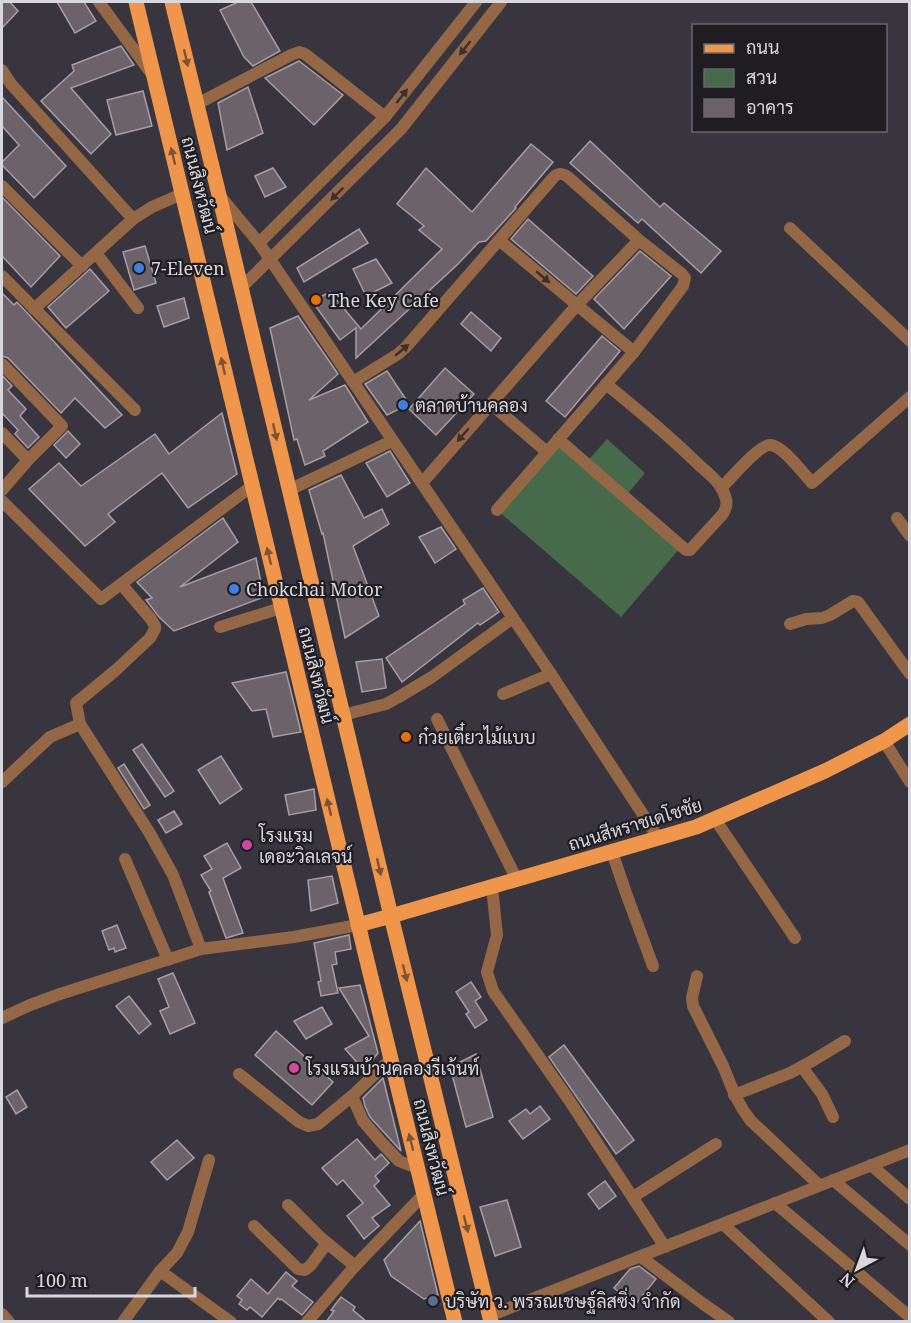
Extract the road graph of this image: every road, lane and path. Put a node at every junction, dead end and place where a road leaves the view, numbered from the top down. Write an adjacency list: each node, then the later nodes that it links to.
1 (99, 2): 7 (street)
2 (136, 2): 7 (main road, ถนนสิงหวัฒน์)
3 (173, 2): 8 (main road, ถนนสิงหวัฒน์, one-way to 8)
4 (476, 2): 9 (street, one-way to 4)
5 (501, 2): 19 (street, one-way to 19)
6 (2, 70): 13 (street)
7 (154, 78): 11 (main road, ถนนสิงหวัฒน์, one-way to 7)
8 (197, 104): 9 (street); 12 (main road, ถนนสิงหวัฒน์)
9 (386, 117): 17 (street)
10 (2, 186): 20 (street)
11 (182, 194): 13 (street); 40 (main road, ถนนสิงหวัฒน์, one-way to 11)
12 (219, 195): 17 (street); 22 (main road, ถนนสิงหวัฒน์)
13 (133, 219): 18 (street)
14 (790, 228): 26 (street)
15 (498, 240): 16 (street); 23 (street, one-way to 23); 29 (street, one-way to 15)
16 (639, 240): 23 (street); 27 (street)
17 (259, 243): 19 (street)
18 (96, 253): 20 (street); 24 (street)
19 (270, 261): 22 (street); 29 (street)
20 (82, 266): 25 (street)
21 (2, 276): 25 (street)
22 (241, 288): 43 (main road, ถนนสิงหวัฒน์, one-way to 43)
23 (577, 305): 27 (street); 32 (street)
24 (138, 308)
25 (34, 309): 33 (street)
26 (909, 341)
27 (634, 352): 30 (street)
28 (2, 364): 38 (street)
29 (353, 382): 36 (street)
30 (606, 384): 35 (street); 41 (street)
31 (909, 397): 41 (street)
32 (491, 404): 37 (street); 39 (street, one-way to 39)
33 (135, 411)
34 (2, 433): 38 (street)
35 (558, 439): 37 (street); 41 (street)
36 (392, 441): 39 (street); 43 (street)
37 (547, 452): 45 (street)
38 (27, 460): 42 (street)
39 (422, 483): 50 (street)
40 (252, 486): 48 (street); 49 (main road, ถนนสิงหวัฒน์, one-way to 40)
41 (722, 488)
42 (2, 490)
43 (289, 490): 56 (main road, ถนนสิงหวัฒน์)
44 (2, 501): 48 (street)
45 (497, 510)
46 (897, 518): 47 (street)
47 (909, 536)
48 (121, 584): 58 (street)
49 (281, 608): 52 (street); 70 (main road, ถนนสิงหวัฒน์, one-way to 49)
50 (513, 618): 53 (street); 56 (street)
51 (790, 624): 54 (street)
52 (220, 627)
53 (551, 674): 55 (street); 64 (street)
54 (909, 674)
55 (503, 694)
56 (343, 715): 69 (main road, ถนนสิงหวัฒน์, one-way to 69)
57 (437, 719): 67 (street)
58 (80, 724): 61 (street); 72 (street)
59 (909, 724): 60 (main road, ถนนสีหราชเดโชชัย)
60 (884, 741): 62 (street); 63 (main road, ถนนสีหราชเดโชชัย)
61 (2, 782)
62 (909, 782)
63 (715, 819): 64 (main road, ถนนสีหราชเดโชชัย); 71 (street)
64 (659, 838): 65 (main road, ถนนสีหราชเดโชชัย)
65 (612, 852): 67 (main road, ถนนสีหราชเดโชชัย); 74 (street)
66 (125, 859): 73 (street)
67 (517, 880): 68 (main road, ถนนสีหราชเดโชชัย)
68 (492, 887): 69 (main road, ถนนสีหราชเดโชชัย); 92 (street)
69 (391, 916): 70 (main road, ถนนสีหราชเดโชชัย); 106 (main road, ถนนสิงหวัฒน์, one-way to 106)
70 (358, 925): 72 (street); 78 (main road, ถนนสิงหวัฒน์)
71 (795, 938)
72 (201, 949): 73 (street)
73 (168, 960): 76 (street)
74 (653, 966)
75 (697, 976): 81 (street)
76 (2, 1018)
77 (845, 1041): 79 (street)
78 (391, 1059): 82 (street); 88 (main road, ถนนสิงหวัฒน์, one-way to 78)
79 (802, 1067): 81 (street); 83 (street)
80 (239, 1074): 82 (street)
81 (734, 1095): 90 (street)
82 (352, 1096): 88 (street)
83 (833, 1117)
84 (716, 1144): 92 (street)
85 (909, 1150): 87 (street)
86 (209, 1160): 103 (street)
87 (871, 1165): 89 (street); 93 (street)
88 (417, 1168): 91 (main road, ถนนสิงหวัฒน์)
89 (833, 1180): 90 (street); 99 (street)
90 (819, 1185): 94 (street)
91 (424, 1194): 102 (street); 111 (main road, ถนนสิงหวัฒน์)
92 (633, 1197): 100 (street)
93 (909, 1198)
94 (775, 1203): 96 (street); 105 (street)
95 (288, 1205): 98 (street)
96 (723, 1224): 100 (street); 113 (street)
97 (254, 1226): 98 (street)
98 (327, 1243): 102 (street)
99 (909, 1245)
100 (665, 1247): 101 (street)
101 (641, 1257): 106 (street); 112 (street)
102 (355, 1266): 110 (street)
103 (160, 1271): 108 (street); 109 (street)
104 (2, 1314): 107 (street)
105 (909, 1317)
106 (490, 1319)
107 (9, 1322)
108 (123, 1322)
109 (231, 1322)
110 (307, 1322)
111 (455, 1322)
112 (729, 1322)
113 (829, 1322)

